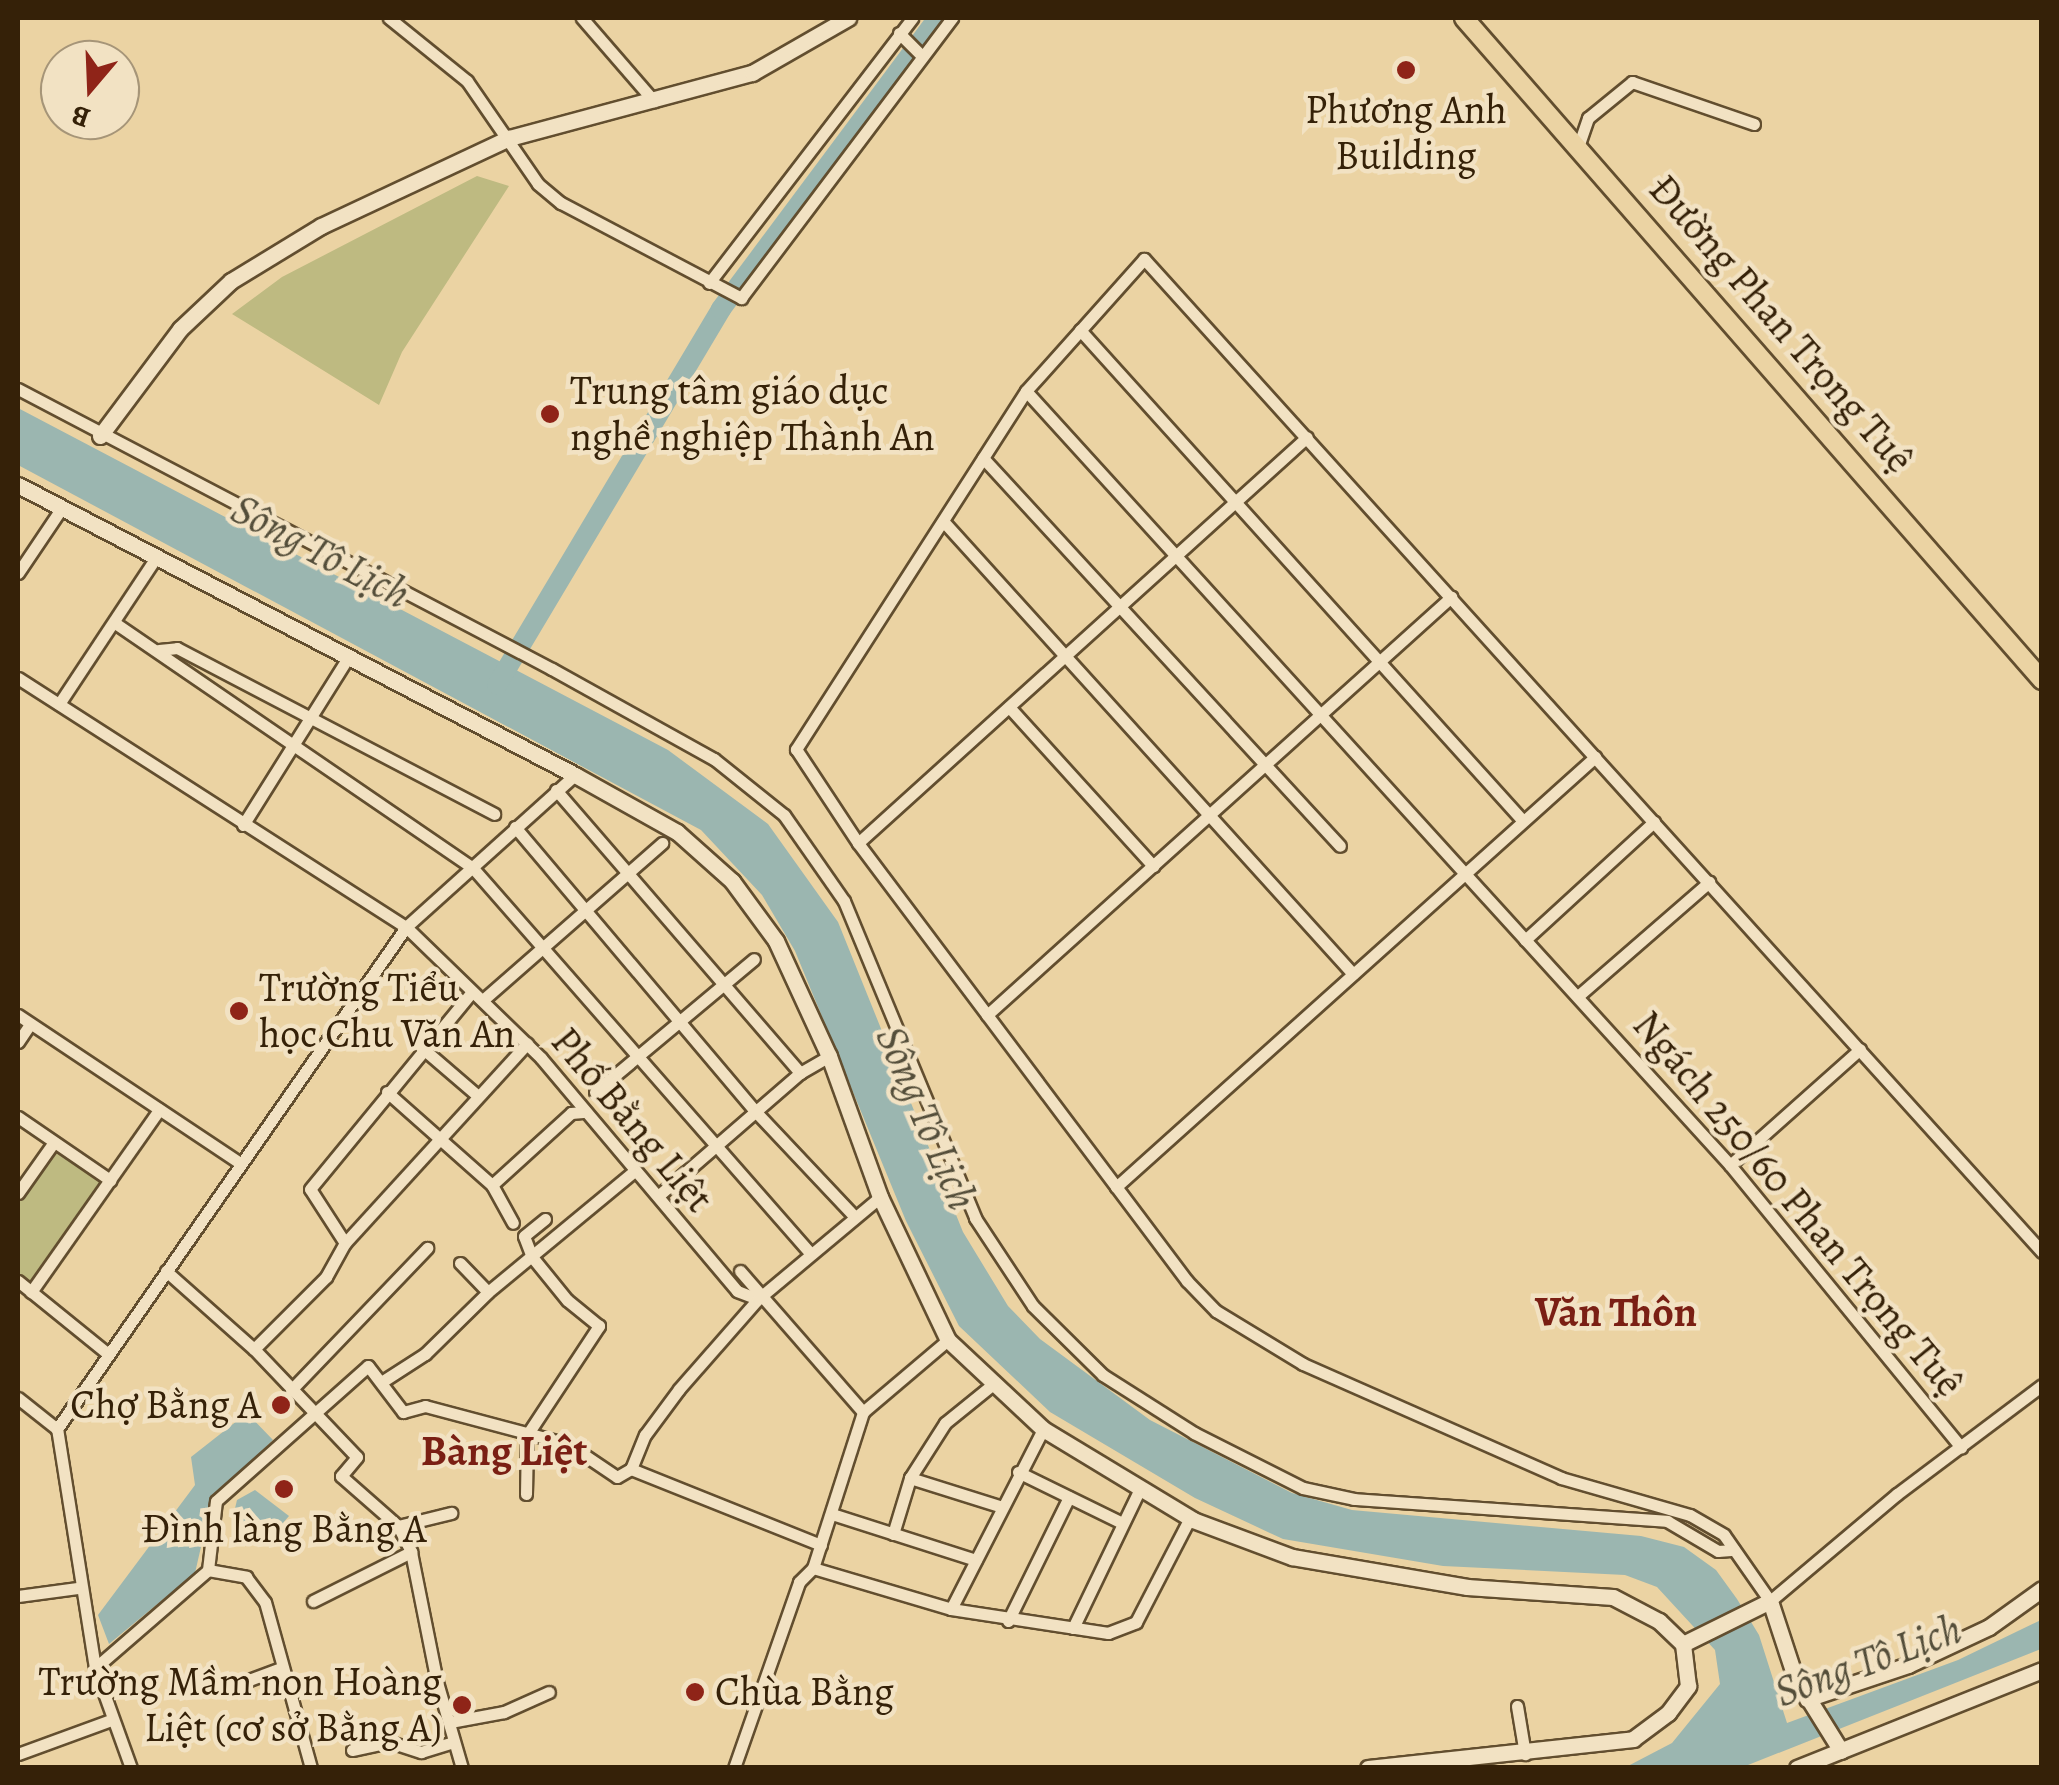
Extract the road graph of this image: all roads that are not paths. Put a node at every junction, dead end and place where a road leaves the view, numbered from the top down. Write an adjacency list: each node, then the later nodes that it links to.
1 (389, 18): 11 (street)
2 (582, 18): 9 (street)
3 (848, 18): 9 (street)
4 (912, 18): 7 (street)
5 (952, 18): 8 (street)
6 (1464, 18): 12 (main road, Đường Phan Trọng Tuệ)
7 (900, 33): 8 (street); 13 (street)
8 (917, 50): 13 (street)
9 (654, 101): 11 (street)
10 (1754, 124): 12 (street)
11 (509, 138): 13 (street); 17 (street)
12 (1578, 146): 35 (main road, Đường Phan Trọng Tuệ)
13 (710, 283)
14 (1080, 330): 16 (street); 18 (street); 21 (street)
15 (18, 389): 17 (street)
16 (1026, 391): 19 (street); 24 (street, Ngách 250/60 Phan Trọng Tuệ)
17 (100, 436): 141 (street)
18 (1307, 437): 21 (street); 27 (street)
19 (983, 458): 23 (street); 28 (street)
20 (18, 485): 22 (street)
21 (1234, 504): 24 (street); 33 (street)
22 (62, 508): 25 (street); 26 (street)
23 (942, 522): 32 (street); 52 (street)
24 (1176, 555): 28 (street); 38 (street, Ngách 250/60 Phan Trọng Tuệ)
25 (157, 556): 29 (street); 31 (street)
26 (18, 573)
27 (1451, 597): 33 (street); 41 (street)
28 (1122, 605): 32 (street); 42 (street)
29 (114, 622): 30 (street); 36 (street)
30 (160, 650): 39 (street); 40 (street)
31 (349, 656): 39 (street); 43 (street)
32 (1065, 656): 37 (street); 46 (street)
33 (1378, 662): 38 (street); 47 (street)
34 (18, 678): 36 (street, Phố Bằng Liệt)
35 (2042, 680)
36 (59, 704): 49 (street, Phố Bằng Liệt)
37 (1008, 707): 52 (street); 55 (street)
38 (1320, 714): 42 (street); 57 (street, Ngách 250/60 Phan Trọng Tuệ)
39 (308, 720): 40 (street); 45 (street)
40 (292, 745): 49 (street); 54 (street)
41 (1595, 757): 47 (street); 48 (street)
42 (1266, 764): 46 (street); 53 (street)
43 (575, 775): 44 (street); 76 (street)
44 (556, 790): 50 (street); 56 (street)
45 (494, 814)
46 (1209, 815): 55 (street); 64 (street)
47 (1524, 821): 57 (street)
48 (1654, 822): 58 (street); 61 (street)
49 (243, 825): 60 (street, Phố Bằng Liệt)
50 (516, 827): 54 (street); 59 (street)
51 (662, 843): 56 (street)
52 (858, 843): 68 (street)
53 (1340, 846)
54 (472, 866): 60 (street); 62 (street)
55 (1154, 866): 68 (street)
56 (630, 874): 59 (street); 65 (street)
57 (1465, 875): 61 (street, Ngách 250/60 Phan Trọng Tuệ); 64 (street)
58 (1709, 882): 67 (street); 75 (street)
59 (586, 914): 62 (street); 70 (street)
60 (406, 927): 66 (street, Phố Bằng Liệt); 89 (street)
61 (1526, 940): 67 (street, Ngách 250/60 Phan Trọng Tuệ)
62 (544, 947): 66 (street); 77 (street)
63 (754, 959): 65 (street)
64 (1353, 974): 94 (street)
65 (721, 984): 70 (street); 78 (street)
66 (478, 996): 73 (street, Phố Bằng Liệt); 74 (street)
67 (1581, 1000): 90 (street, Ngách 250/60 Phan Trọng Tuệ)
68 (987, 1015): 94 (street)
69 (18, 1016): 71 (street)
70 (678, 1021): 77 (street); 84 (street)
71 (30, 1024): 72 (street); 82 (street)
72 (18, 1042)
73 (526, 1044): 81 (street); 83 (street, Phố Bằng Liệt)
74 (421, 1046): 79 (street); 81 (street)
75 (1860, 1049): 90 (street); 103 (street)
76 (829, 1056): 78 (street); 97 (street)
77 (636, 1058): 80 (street); 88 (street)
78 (800, 1073): 84 (street)
79 (386, 1092): 86 (street); 101 (street)
80 (595, 1092)
81 (478, 1096): 86 (street)
82 (158, 1110): 89 (street); 92 (street)
83 (583, 1112): 91 (street, Phố Bằng Liệt); 93 (street)
84 (755, 1112): 88 (street); 98 (street)
85 (18, 1117): 87 (street)
86 (443, 1138): 93 (street); 101 (street)
87 (54, 1142): 92 (street); 95 (street)
88 (714, 1147): 96 (street); 104 (street)
89 (240, 1163): 107 (street)
90 (1730, 1165): 126 (street, Ngách 250/60 Phan Trọng Tuệ)
91 (633, 1172): 96 (street, Phố Bằng Liệt); 105 (street)
92 (110, 1180): 110 (street)
93 (492, 1185): 100 (street)
94 (1116, 1187): 141 (street)
95 (18, 1193)
96 (658, 1196): 112 (street, Phố Bằng Liệt)
97 (880, 1197): 98 (street); 113 (street)
98 (854, 1216): 104 (street)
99 (545, 1219): 105 (street)
100 (513, 1224)
101 (344, 1243): 114 (street)
102 (427, 1248): 119 (street)
103 (2042, 1252)
104 (810, 1254): 112 (street)
105 (532, 1257): 111 (street); 125 (street)
106 (460, 1263): 111 (street)
107 (166, 1271): 114 (street); 115 (street)
108 (740, 1271): 112 (street)
109 (18, 1281): 110 (street)
110 (31, 1292): 115 (street)
111 (488, 1292): 116 (street)
112 (758, 1299): 121 (street, Phố Bằng Liệt); 127 (street)
113 (948, 1340): 117 (street); 121 (street)
114 (254, 1349): 119 (street)
115 (108, 1354): 124 (street)
116 (384, 1382): 122 (street); 125 (street)
117 (992, 1385): 123 (street); 129 (street)
118 (2042, 1385): 126 (street)
119 (290, 1390): 122 (street)
120 (18, 1398): 124 (street)
121 (863, 1412): 135 (street)
122 (314, 1414): 138 (street); 145 (street)
123 (1043, 1428): 128 (street); 130 (street)
124 (57, 1429): 146 (street)
125 (527, 1436): 127 (street); 131 (street)
126 (1961, 1448): 150 (street)
127 (631, 1469): 140 (street)
128 (1018, 1472): 132 (street); 133 (street)
129 (910, 1478): 133 (street); 139 (street)
130 (1140, 1489): 136 (street); 137 (street)
131 (526, 1494)
132 (1069, 1497): 137 (street); 152 (street)
133 (1002, 1507): 143 (street)
134 (451, 1513): 138 (street)
135 (832, 1514): 139 (street); 140 (street)
136 (1190, 1518): 153 (street); 154 (street)
137 (1122, 1523): 153 (street)
138 (398, 1526): 142 (street)
139 (893, 1534): 143 (street)
140 (821, 1545): 144 (street)
141 (1734, 1550): 150 (street)
142 (411, 1552): 149 (street); 163 (street)
143 (976, 1560): 151 (street)
144 (813, 1568): 151 (street); 173 (street)
145 (208, 1570): 155 (street); 156 (street)
146 (78, 1588): 148 (street); 155 (street)
147 (2042, 1589): 160 (street)
148 (18, 1596)
149 (313, 1601)
150 (1764, 1605): 154 (street); 160 (street)
151 (951, 1610): 152 (street)
152 (1008, 1622): 153 (street)
153 (1073, 1628)
154 (1683, 1644): 168 (street)
155 (95, 1668): 162 (street)
156 (281, 1668): 158 (street); 171 (street)
157 (2042, 1670): 166 (street)
158 (242, 1683)
159 (549, 1692): 163 (street)
160 (1809, 1702): 166 (street)
161 (1517, 1706): 168 (street)
162 (111, 1720): 167 (street); 170 (street)
163 (450, 1722): 164 (street)
164 (454, 1742): 165 (street); 172 (street)
165 (352, 1750)
166 (1840, 1751): 175 (street)
167 (21, 1752): 169 (street)
168 (1526, 1754): 174 (street)
169 (31, 1768)
170 (132, 1768)
171 (311, 1768)
172 (462, 1768)
173 (734, 1768)
174 (1368, 1768)
175 (1798, 1768)

